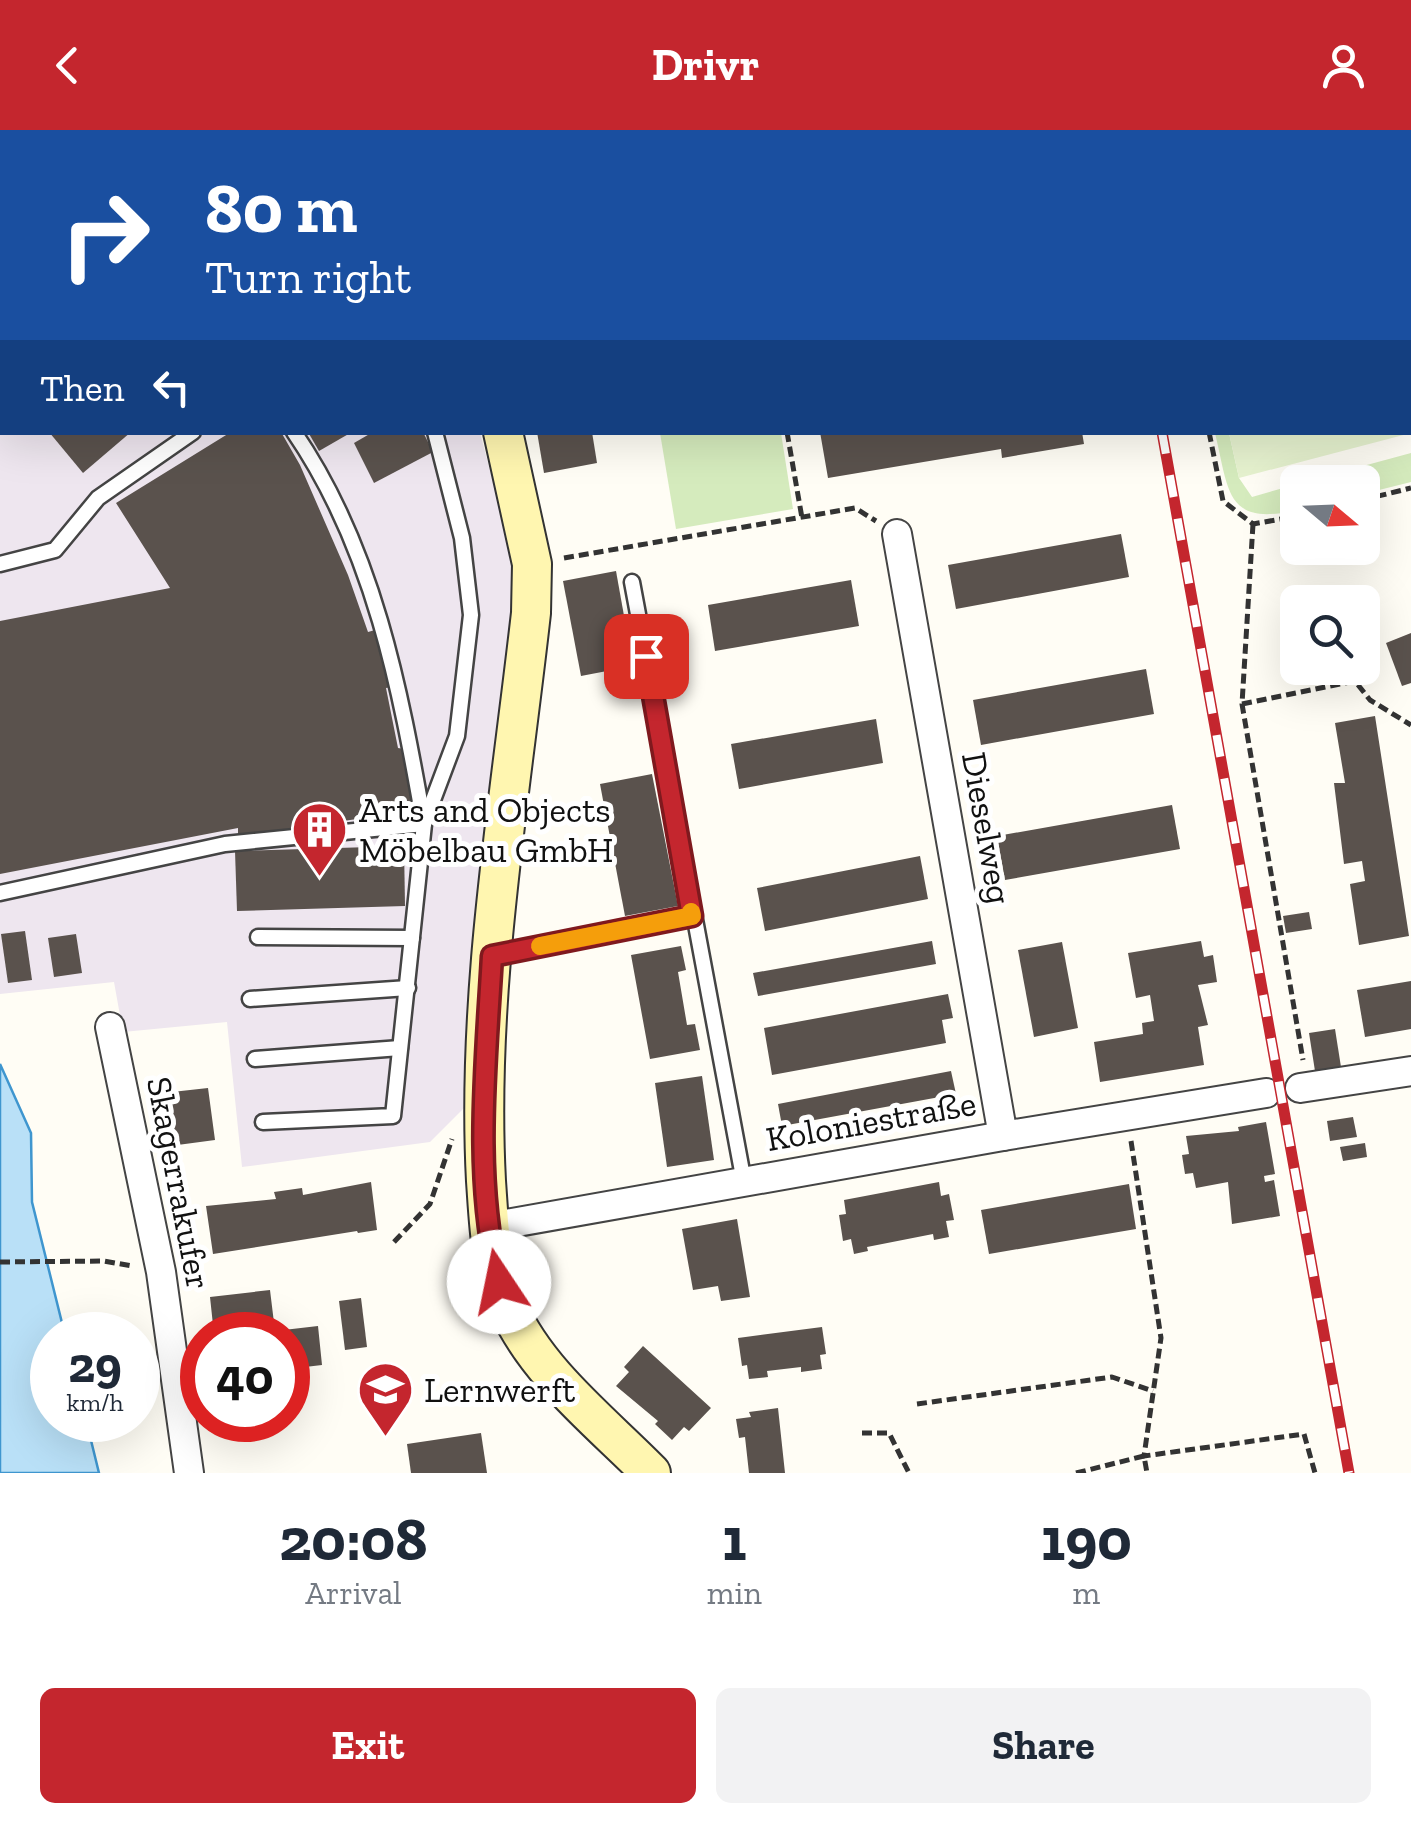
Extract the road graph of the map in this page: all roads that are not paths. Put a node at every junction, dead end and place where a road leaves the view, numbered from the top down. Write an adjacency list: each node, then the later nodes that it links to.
1 (189, 435): 6 (lane)
2 (296, 435): 8 (lane)
3 (436, 435): 8 (lane)
4 (504, 435): 13 (street)
5 (897, 534): 23 (street, Dieselweg)
6 (0, 564)
7 (632, 582): 10 (lane)
8 (424, 824): 9 (lane); 12 (lane)
9 (0, 893)
10 (692, 916): 13 (lane); 24 (lane)
11 (258, 937): 12 (lane)
12 (412, 938): 14 (lane)
13 (492, 956): 25 (street)
14 (408, 988): 15 (lane); 17 (lane)
15 (250, 999)
16 (110, 1027): 26 (street, Skagerrakufer)
17 (400, 1048): 18 (lane); 22 (lane)
18 (255, 1059)
19 (1411, 1071): 20 (street)
20 (1304, 1087)
21 (1266, 1093): 23 (street, Koloniestraße)
22 (263, 1122)
23 (1002, 1136): 24 (street, Koloniestraße)
24 (744, 1182): 25 (street, Koloniestraße)
25 (489, 1227): 27 (street)
26 (190, 1473)
27 (651, 1473)

